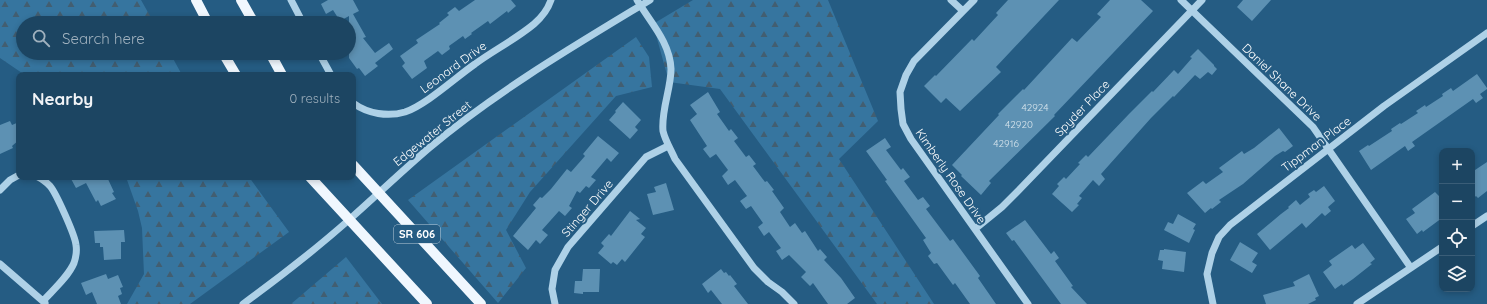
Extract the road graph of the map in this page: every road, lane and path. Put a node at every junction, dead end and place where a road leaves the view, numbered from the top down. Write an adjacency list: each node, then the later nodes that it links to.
1 (196, 0): 13 (main road)
2 (241, 0): 14 (main road)
3 (291, 0): 15 (street)
4 (551, 0): 23 (street, Leonard Drive)
5 (650, 0): 10 (street, Edgewater Street)
6 (951, 0): 12 (street)
7 (974, 0): 12 (street, Kimberly Rose Drive)
8 (1181, 0): 11 (street, Daniel Shane Drive)
9 (1202, 0): 11 (street, Spyder Place)
10 (639, 3): 24 (street); 31 (street, Edgewater Street)
11 (1192, 10): 25 (street, Daniel Shane Drive); 35 (street, Spyder Place)
12 (963, 11): 35 (street, Kimberly Rose Drive)
13 (204, 16)
14 (250, 16)
15 (299, 16)
16 (1487, 33): 25 (street, Tippman Place)
17 (227, 60): 20 (main road)
18 (274, 60): 21 (main road)
19 (323, 60): 22 (street)
20 (234, 72)
21 (280, 72)
22 (329, 72)
23 (356, 104)
24 (668, 146): 43 (street, Stinger Drive); 44 (street)
25 (1329, 149): 38 (street, Daniel Shane Drive); 46 (street, Tippman Place)
26 (356, 168): 31 (main road, SR 606)
27 (16, 177): 30 (street)
28 (44, 180): 39 (street)
29 (313, 180): 33 (main road, SR 606)
30 (0, 190)
31 (379, 193): 33 (street, Edgewater Street); 42 (main road, SR 606)
32 (1487, 216): 34 (street)
33 (348, 220): 40 (street, Edgewater Street); 41 (main road, SR 606)
34 (1475, 224)
35 (974, 229): 45 (street, Kimberly Rose Drive)
36 (1439, 249): 38 (street)
37 (0, 264): 39 (street)
38 (1411, 268): 47 (street)
39 (44, 302)
40 (243, 304)
41 (427, 304)
42 (481, 304)
43 (555, 304)
44 (794, 304)
45 (1028, 304)
46 (1213, 304)
47 (1357, 304)

